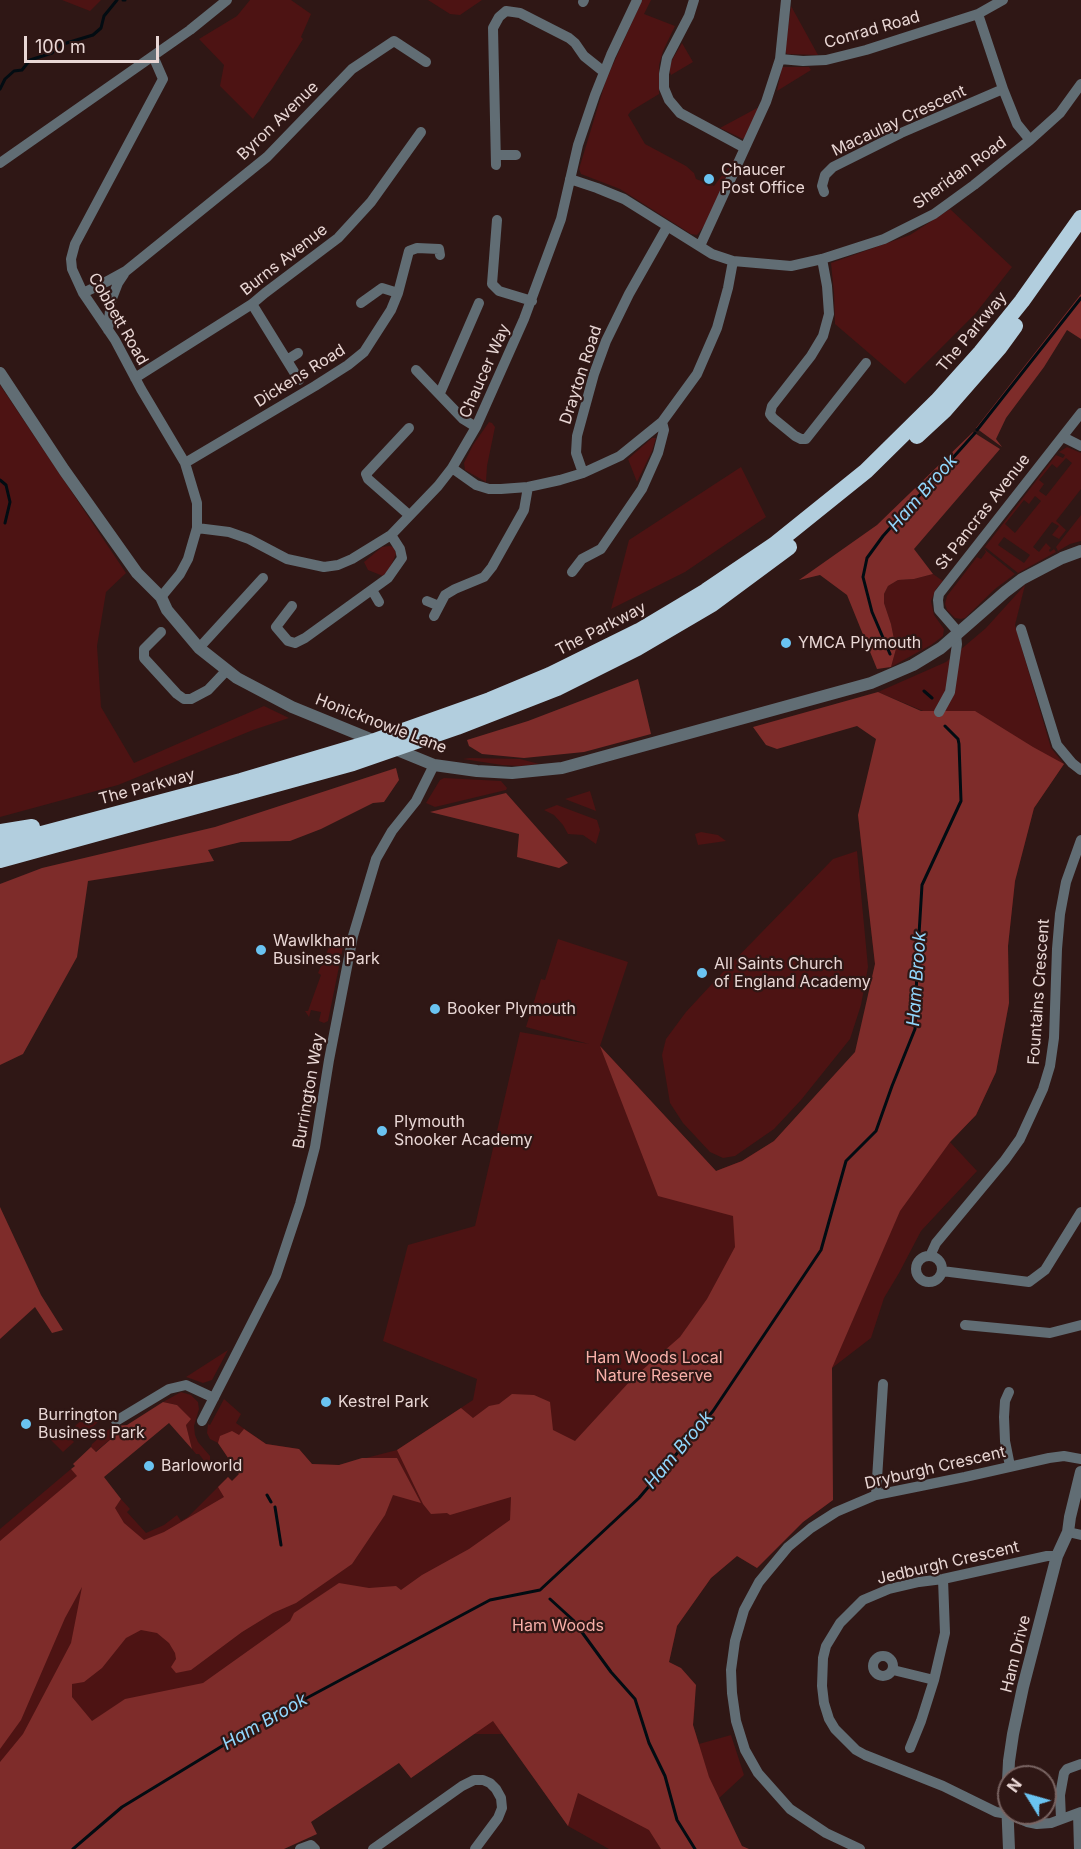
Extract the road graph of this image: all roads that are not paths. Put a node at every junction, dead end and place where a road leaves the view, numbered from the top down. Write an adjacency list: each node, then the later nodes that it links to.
1 (227, 0): 8 (street)
2 (637, 0): 11 (street, Chaucer Way)
3 (694, 0): 16 (street)
4 (786, 0): 9 (street)
5 (1003, 0): 7 (street, Conrad Road)
6 (507, 6): 11 (street); 17 (street)
7 (978, 14): 9 (street, Conrad Road); 13 (street)
8 (153, 56): 18 (street); 30 (street, Cobbett Road)
9 (780, 59): 16 (street)
10 (426, 62): 29 (street, Byron Avenue)
11 (604, 72): 19 (street, Chaucer Way)
12 (1081, 84): 15 (street, Sheridan Road)
13 (1003, 89): 15 (street); 20 (street, Macaulay Crescent)
14 (421, 132): 35 (street, Burns Avenue)
15 (1030, 140): 27 (street, Sheridan Road)
16 (745, 148): 25 (street)
17 (516, 155)
18 (0, 164)
19 (570, 179): 23 (street, Sheridan Road); 32 (street, Chaucer Way)
20 (824, 192)
21 (1081, 218): 74 (highway, The Parkway)
22 (497, 220): 32 (street)
23 (667, 227): 25 (street, Sheridan Road); 53 (street, Drayton Road)
24 (1081, 235): 78 (highway, The Parkway)
25 (700, 246): 28 (street, Sheridan Road)
26 (440, 255): 31 (street, Dickens Road)
27 (822, 259): 28 (street, Sheridan Road); 39 (street)
28 (733, 261): 46 (street)
29 (126, 271): 30 (street, Byron Avenue); 36 (street, Byron Avenue)
30 (82, 292): 36 (street, Cobbett Road)
31 (398, 293): 33 (street); 51 (street, Dickens Road)
32 (531, 301): 47 (street, Chaucer Way)
33 (361, 303)
34 (479, 303): 44 (street)
35 (252, 304): 38 (street); 42 (street, Burns Avenue)
36 (108, 330): 42 (street, Cobbett Road)
37 (298, 353): 38 (street)
38 (287, 360): 43 (street)
39 (866, 363)
40 (416, 370): 44 (street)
41 (0, 373): 62 (street, Honicknowle Lane)
42 (135, 378): 51 (street, Cobbett Road)
43 (299, 380)
44 (440, 393): 47 (street)
45 (1081, 413): 49 (street, St Pancras Avenue)
46 (662, 422): 53 (street); 59 (street)
47 (476, 427): 52 (street, Chaucer Way)
48 (409, 428): 55 (street)
49 (1063, 437): 50 (street); 67 (street, St Pancras Avenue)
50 (1081, 446)
51 (185, 463): 56 (street, Cobbett Road)
52 (452, 468): 54 (street); 55 (street, Chaucer Way)
53 (583, 473): 54 (street)
54 (528, 487): 63 (street)
55 (409, 515): 57 (street, Chaucer Way)
56 (197, 528): 57 (street, Chaucer Way); 62 (street, Cobbett Road)
57 (391, 535): 61 (street)
58 (1081, 551): 67 (street, Honicknowle Lane)
59 (572, 572)
60 (263, 578): 69 (street)
61 (372, 590): 64 (street); 65 (street)
62 (161, 597): 69 (street, Honicknowle Lane)
63 (427, 601)
64 (379, 602)
65 (292, 606)
66 (161, 632): 70 (street)
67 (957, 634): 71 (street); 72 (street, Honicknowle Lane)
68 (1026, 634): 73 (street)
69 (199, 648): 70 (street, Honicknowle Lane)
70 (226, 671): 72 (street, Honicknowle Lane)
71 (939, 712)
72 (434, 765): 88 (street, Burrington Way)
73 (1081, 770)
74 (123, 812): 75 (highway); 77 (highway, The Parkway)
75 (0, 832)
76 (1081, 840): 82 (street, Fountains Crescent)
77 (0, 846)
78 (51, 846): 79 (highway, The Parkway); 80 (highway)
79 (0, 860)
80 (0, 867)
81 (1081, 1212): 83 (street)
82 (930, 1256): 83 (street); 83 (street)
83 (942, 1271)
84 (965, 1325): 85 (street)
85 (1081, 1325)
86 (884, 1384): 94 (street)
87 (1009, 1392): 92 (street)
88 (214, 1398): 89 (street); 90 (street, Burrington Way)
89 (116, 1421)
90 (202, 1421)
91 (1081, 1459): 92 (street, Dryburgh Crescent)
92 (1010, 1467): 94 (street, Dryburgh Crescent)
93 (1081, 1472): 95 (street, Ham Drive)
94 (876, 1495): 113 (street, Dryburgh Crescent)
95 (1068, 1532): 96 (street); 97 (street, Ham Drive)
96 (1081, 1535)
97 (1057, 1556): 98 (street, Jedburgh Crescent); 103 (street, Ham Drive)
98 (943, 1579): 100 (street); 104 (street, Jedburgh Crescent)
99 (893, 1670): 100 (street)
100 (934, 1680): 101 (street)
101 (910, 1748)
102 (1081, 1764): 106 (street)
103 (1009, 1765)
104 (997, 1812)
105 (1080, 1812): 106 (street, Jedburgh Crescent); 115 (street)
106 (1061, 1819): 107 (street, Jedburgh Crescent)
107 (1057, 1821)
108 (1008, 1825): 114 (street, Ham Drive)
109 (300, 1849): 110 (street)
110 (315, 1849)
111 (373, 1849): 112 (street)
112 (475, 1849)
113 (860, 1849)
114 (1009, 1849)
115 (1079, 1849)

